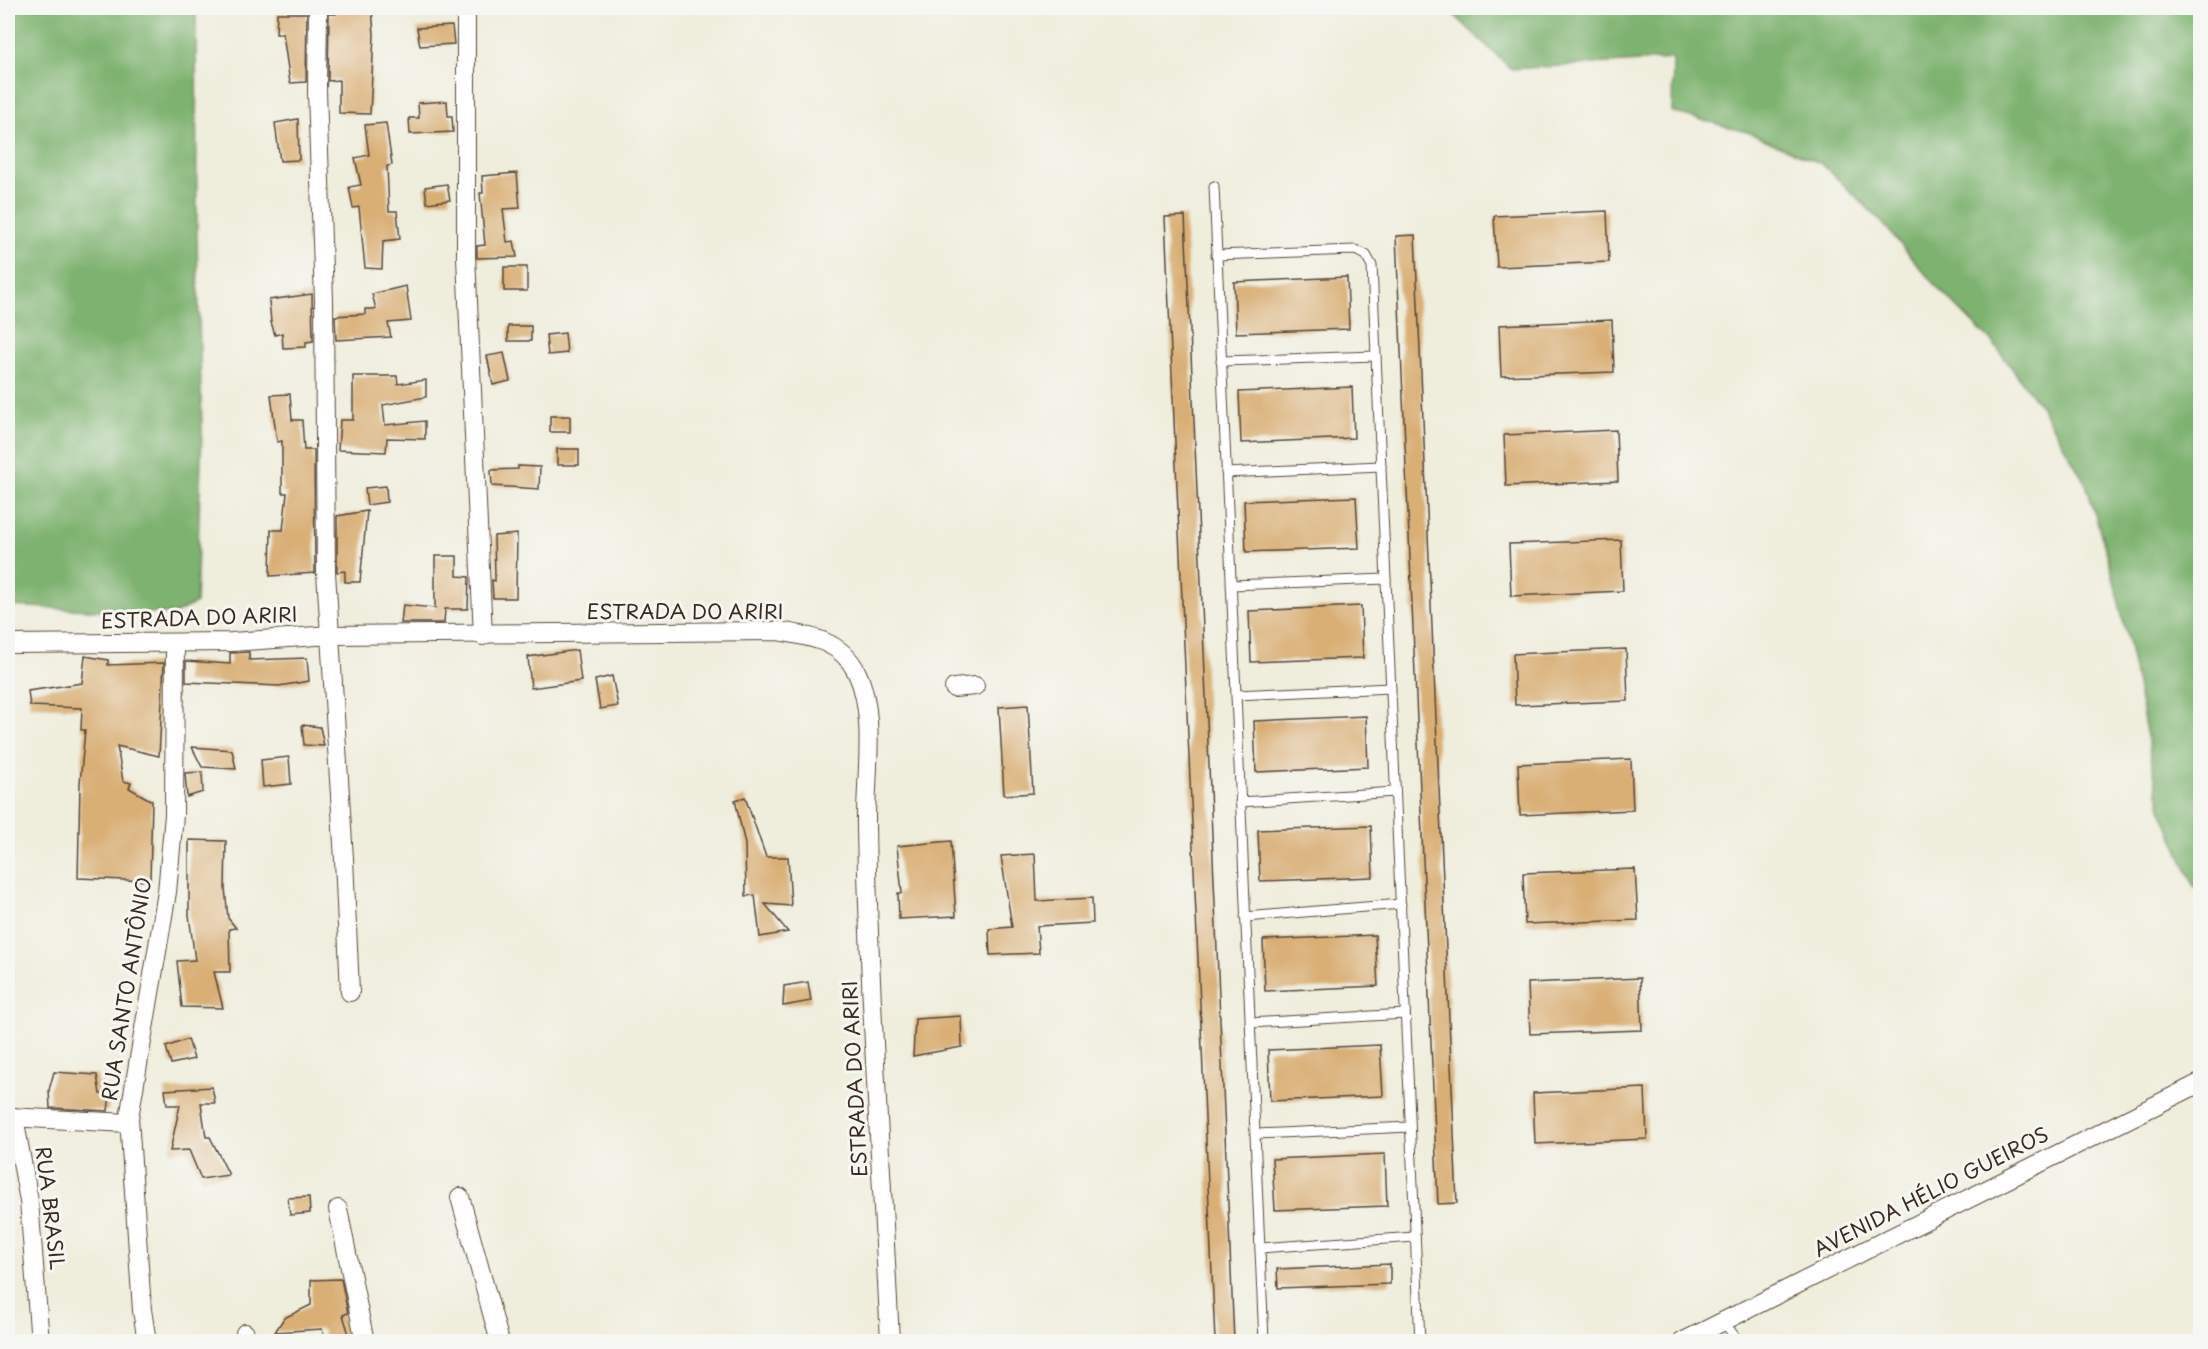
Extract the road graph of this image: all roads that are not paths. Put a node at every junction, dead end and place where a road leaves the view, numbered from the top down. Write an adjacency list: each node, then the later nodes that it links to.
1 (318, 8): 11 (street)
2 (466, 8): 12 (street)
3 (1214, 186): 4 (lane)
4 (1216, 255): 5 (lane); 6 (lane)
5 (1376, 356): 6 (lane); 7 (lane)
6 (1221, 361): 8 (lane)
7 (1381, 466): 8 (lane); 9 (lane)
8 (1226, 473): 10 (lane)
9 (1386, 579): 10 (lane); 17 (lane)
10 (1231, 585): 18 (lane)
11 (330, 635): 12 (street, ESTRADA DO ARIRI); 13 (street, ESTRADA DO ARIRI); 23 (street)
12 (483, 636): 40 (street, ESTRADA DO ARIRI)
13 (175, 643): 14 (street, ESTRADA DO ARIRI); 28 (street, RUA SANTO ANTÔNIO)
14 (8, 644)
15 (975, 686): 16 (street)
16 (954, 688)
17 (1391, 688): 18 (lane); 19 (lane)
18 (1236, 695): 20 (lane)
19 (1395, 792): 20 (lane); 21 (lane)
20 (1240, 802): 22 (lane)
21 (1401, 904): 22 (lane); 24 (lane)
22 (1245, 917): 25 (lane)
23 (350, 992)
24 (1405, 1014): 25 (lane); 29 (lane)
25 (1250, 1023): 30 (lane)
26 (2200, 1083): 35 (street, AVENIDA HÉLIO GUEIROS)
27 (11, 1117): 28 (street); 36 (street, RUA BRASIL)
28 (129, 1123): 37 (street, RUA SANTO ANTÔNIO)
29 (1410, 1127): 30 (lane); 33 (lane)
30 (1255, 1134): 34 (lane)
31 (460, 1197): 39 (street)
32 (338, 1209): 38 (street)
33 (1415, 1237): 34 (lane); 42 (lane)
34 (1260, 1248): 41 (lane)
35 (1723, 1321): 43 (street, AVENIDA HÉLIO GUEIROS); 44 (lane)
36 (40, 1341)
37 (147, 1341)
38 (365, 1341)
39 (500, 1341)
40 (890, 1341)
41 (1264, 1341)
42 (1420, 1341)
43 (1682, 1341)
44 (1739, 1341)

